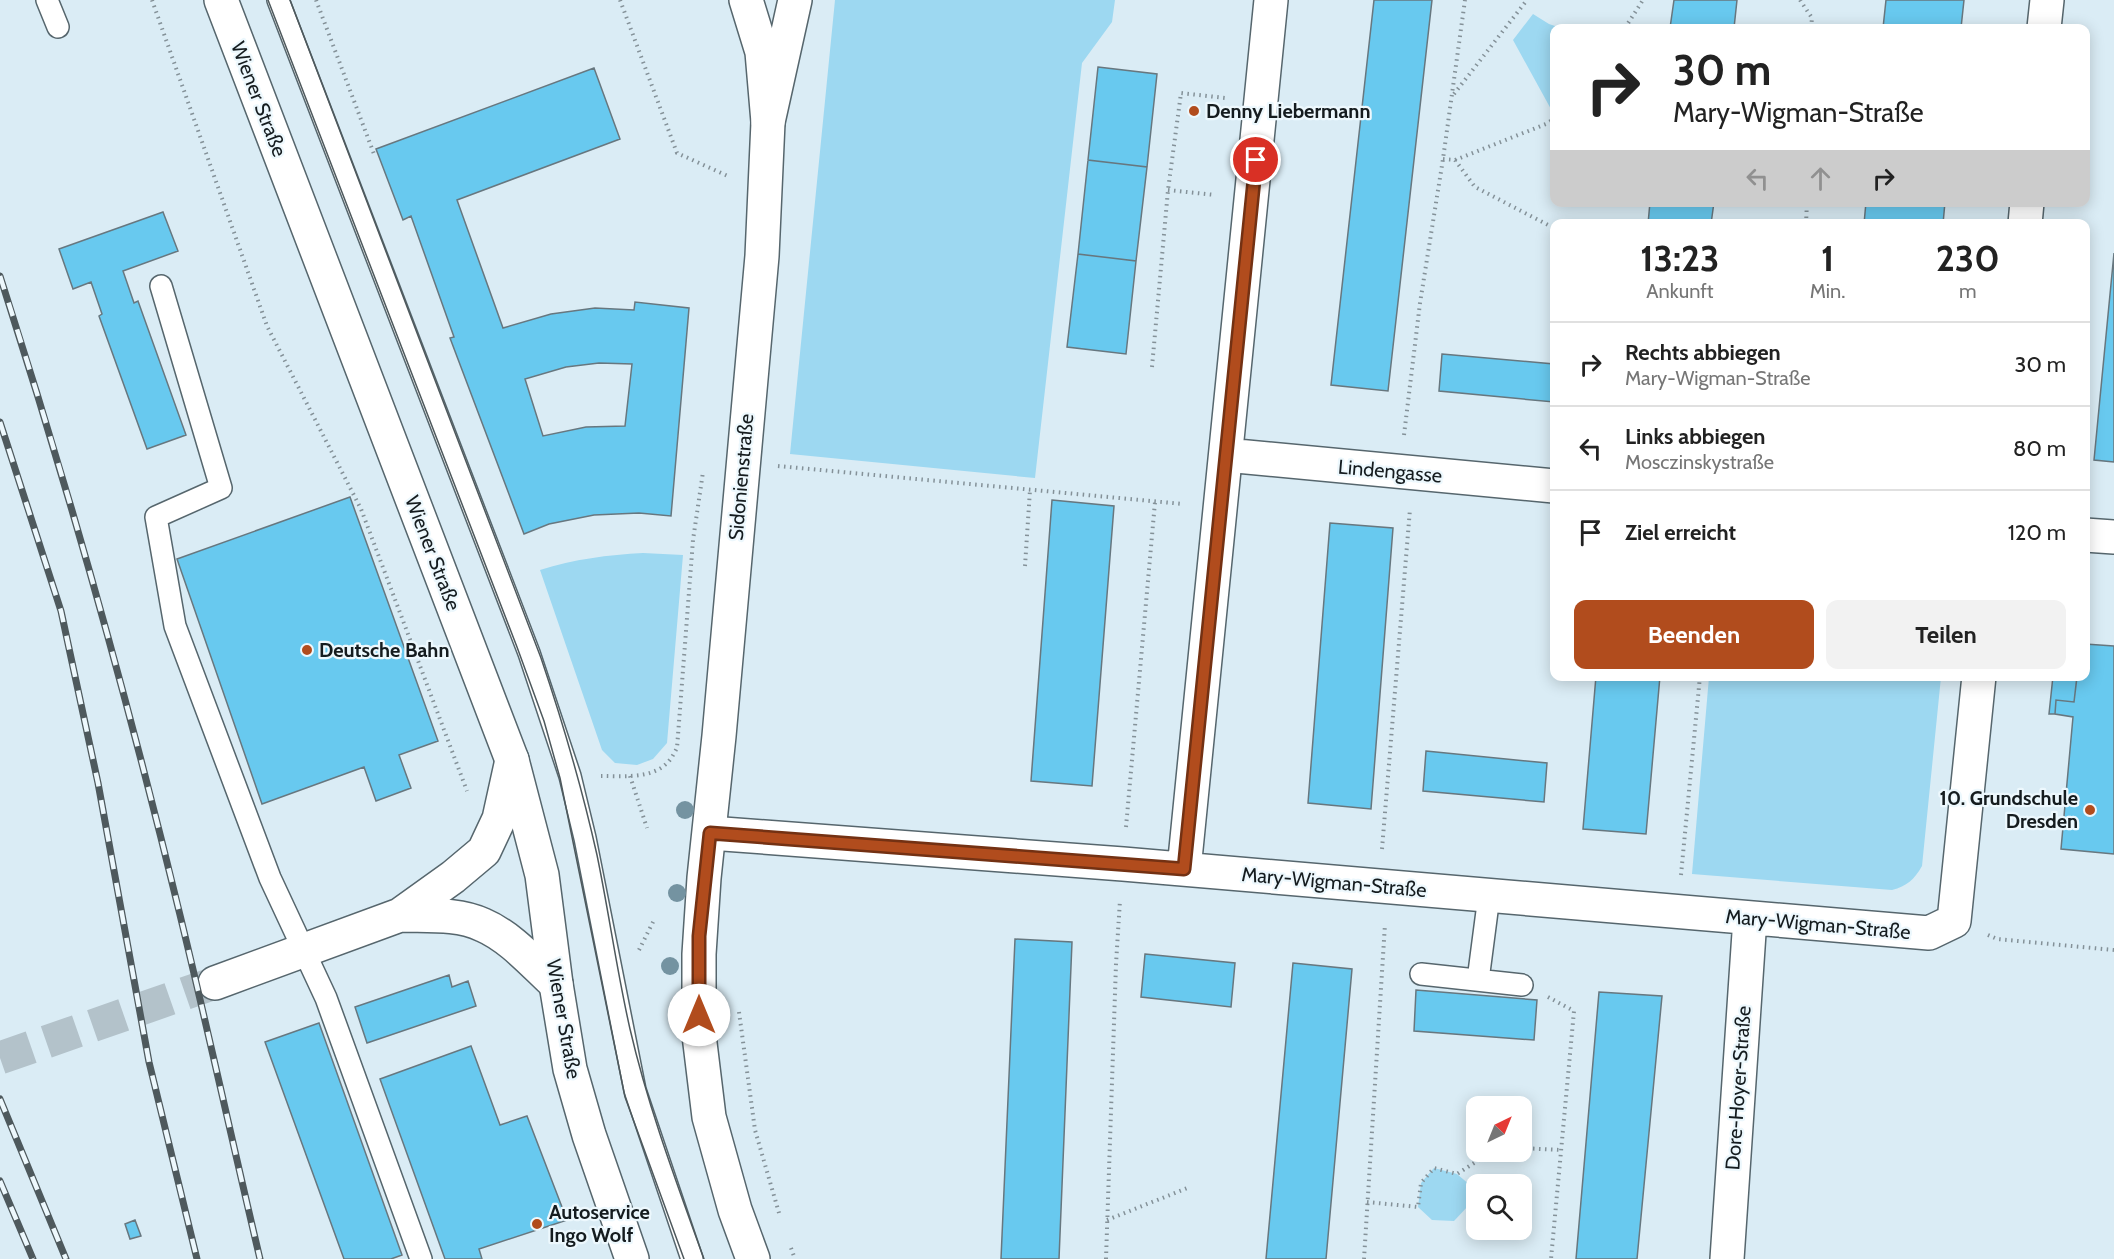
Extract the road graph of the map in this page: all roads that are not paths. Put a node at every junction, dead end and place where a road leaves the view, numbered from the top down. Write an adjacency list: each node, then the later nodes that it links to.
1 (47, 0): 9 (lane)
2 (221, 0): 17 (street, Wiener Straße)
3 (279, 0): 31 (lane)
4 (746, 0): 10 (street)
5 (795, 0): 10 (street)
6 (1271, 0): 12 (street)
7 (2047, 0): 8 (street)
8 (2044, 24)
9 (58, 27)
10 (768, 122): 18 (street, Sidonienstraße)
11 (160, 286): 23 (lane)
12 (1226, 455): 13 (street, Lindengasse); 19 (street)
13 (1550, 486)
14 (2090, 535): 15 (street)
15 (2114, 537)
16 (1978, 681): 22 (street, Mary-Wigman-Straße)
17 (512, 760): 21 (street); 27 (street, Wiener Straße)
18 (710, 833): 19 (street, Mary-Wigman-Straße); 32 (street)
19 (1184, 869): 20 (street, Mary-Wigman-Straße)
20 (1489, 896): 22 (street, Mary-Wigman-Straße); 25 (lane)
21 (400, 915): 23 (street); 27 (street)
22 (1750, 918): 33 (street, Dore-Hoyer-Straße)
23 (303, 950): 26 (street); 29 (lane)
24 (1421, 974): 25 (lane)
25 (1478, 980): 28 (lane)
26 (215, 983)
27 (556, 984): 30 (street, Wiener Straße)
28 (1522, 985)
29 (421, 1259)
30 (632, 1259)
31 (692, 1259)
32 (753, 1259)
33 (1727, 1259)

